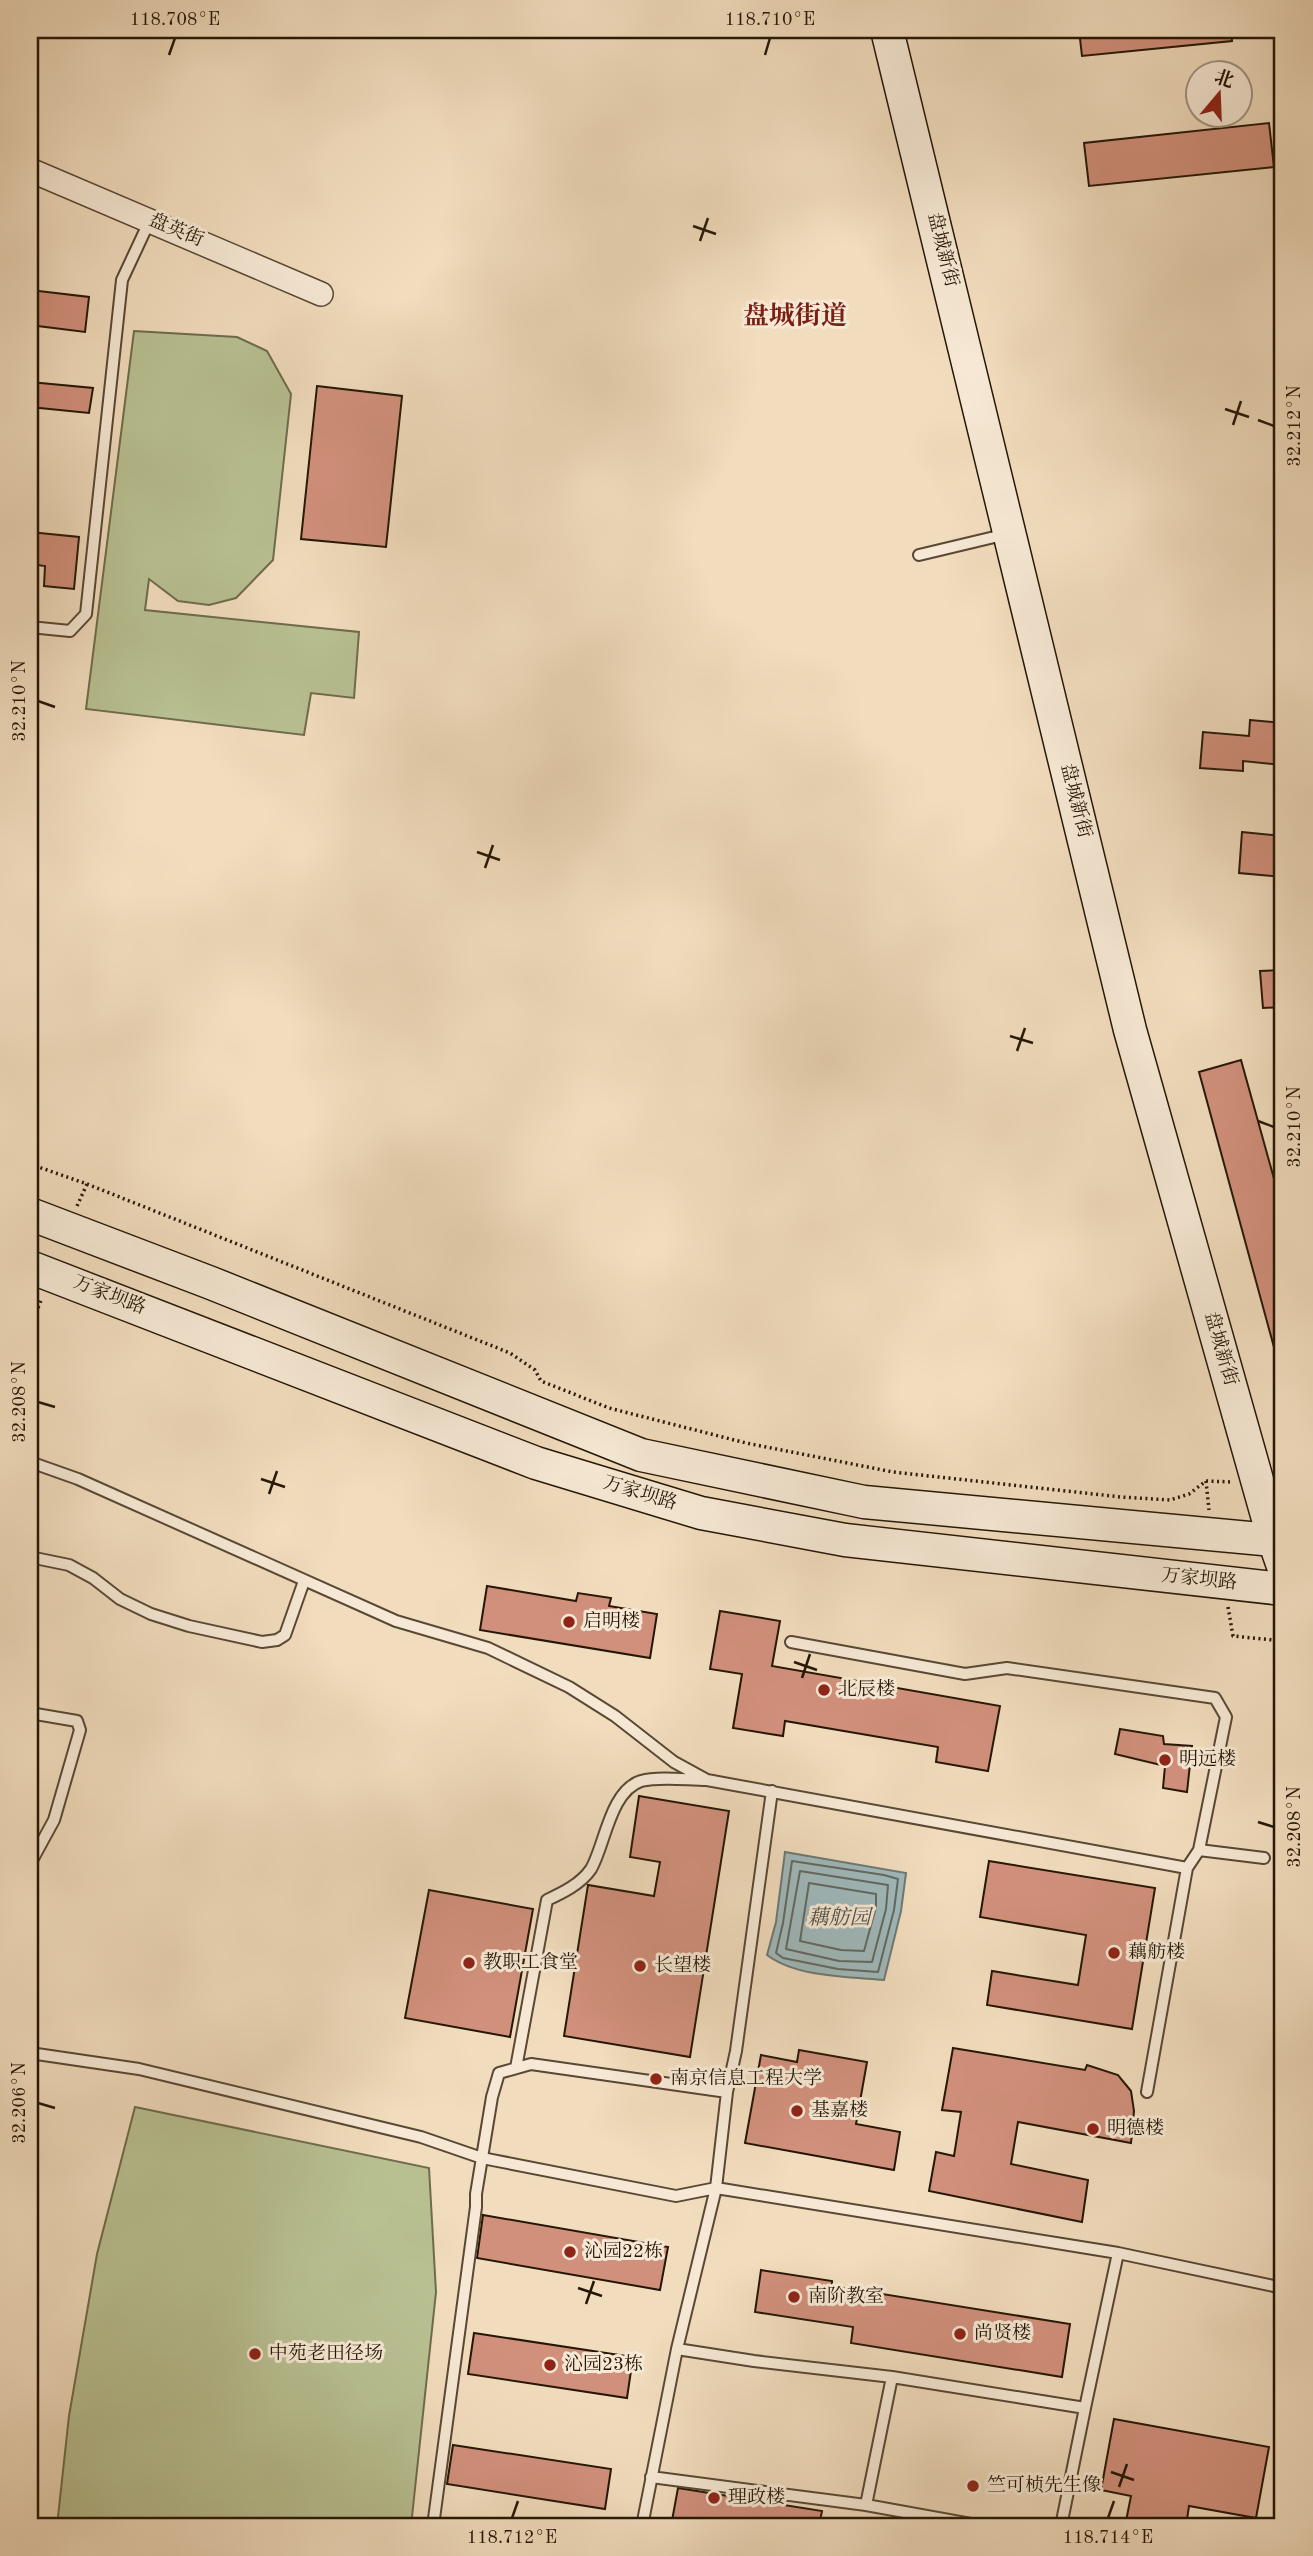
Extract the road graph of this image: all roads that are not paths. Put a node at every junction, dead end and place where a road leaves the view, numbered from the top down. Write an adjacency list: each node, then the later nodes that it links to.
1 (887, 30): 5 (main road, 盘城新街)
2 (30, 170): 3 (street, 盘英街)
3 (150, 220): 4 (street, 盘英街); 7 (lane)
4 (321, 294)
5 (1010, 533): 6 (lane); 11 (main road, 盘城新街)
6 (919, 555)
7 (30, 627)
8 (30, 1214): 11 (main road, 万家坝路)
9 (30, 1267): 14 (main road, 万家坝路)
10 (30, 1462): 13 (lane)
11 (1280, 1549)
12 (30, 1557): 13 (lane)
13 (304, 1581): 17 (lane)
14 (1283, 1589)
15 (791, 1642): 19 (lane)
16 (30, 1713): 21 (lane)
17 (707, 1780): 18 (lane); 24 (lane)
18 (772, 1791): 22 (lane); 25 (lane)
19 (1199, 1850): 20 (lane); 22 (lane)
20 (1264, 1858)
21 (30, 1864)
22 (1187, 1868): 26 (lane)
23 (30, 2053): 27 (lane)
24 (516, 2068): 25 (lane); 27 (lane)
25 (727, 2092): 28 (lane)
26 (1147, 2092)
27 (482, 2158): 28 (lane); 37 (lane)
28 (716, 2188): 29 (lane); 31 (lane)
29 (1118, 2253): 30 (lane); 33 (lane)
30 (1283, 2288)
31 (677, 2349): 32 (lane); 34 (lane)
32 (892, 2377): 33 (lane); 35 (lane)
33 (1085, 2408): 40 (lane)
34 (651, 2477): 35 (lane); 38 (lane)
35 (866, 2505): 36 (lane)
36 (962, 2525): 39 (lane)
37 (433, 2526)
38 (642, 2526)
39 (982, 2526)
40 (1061, 2526)

